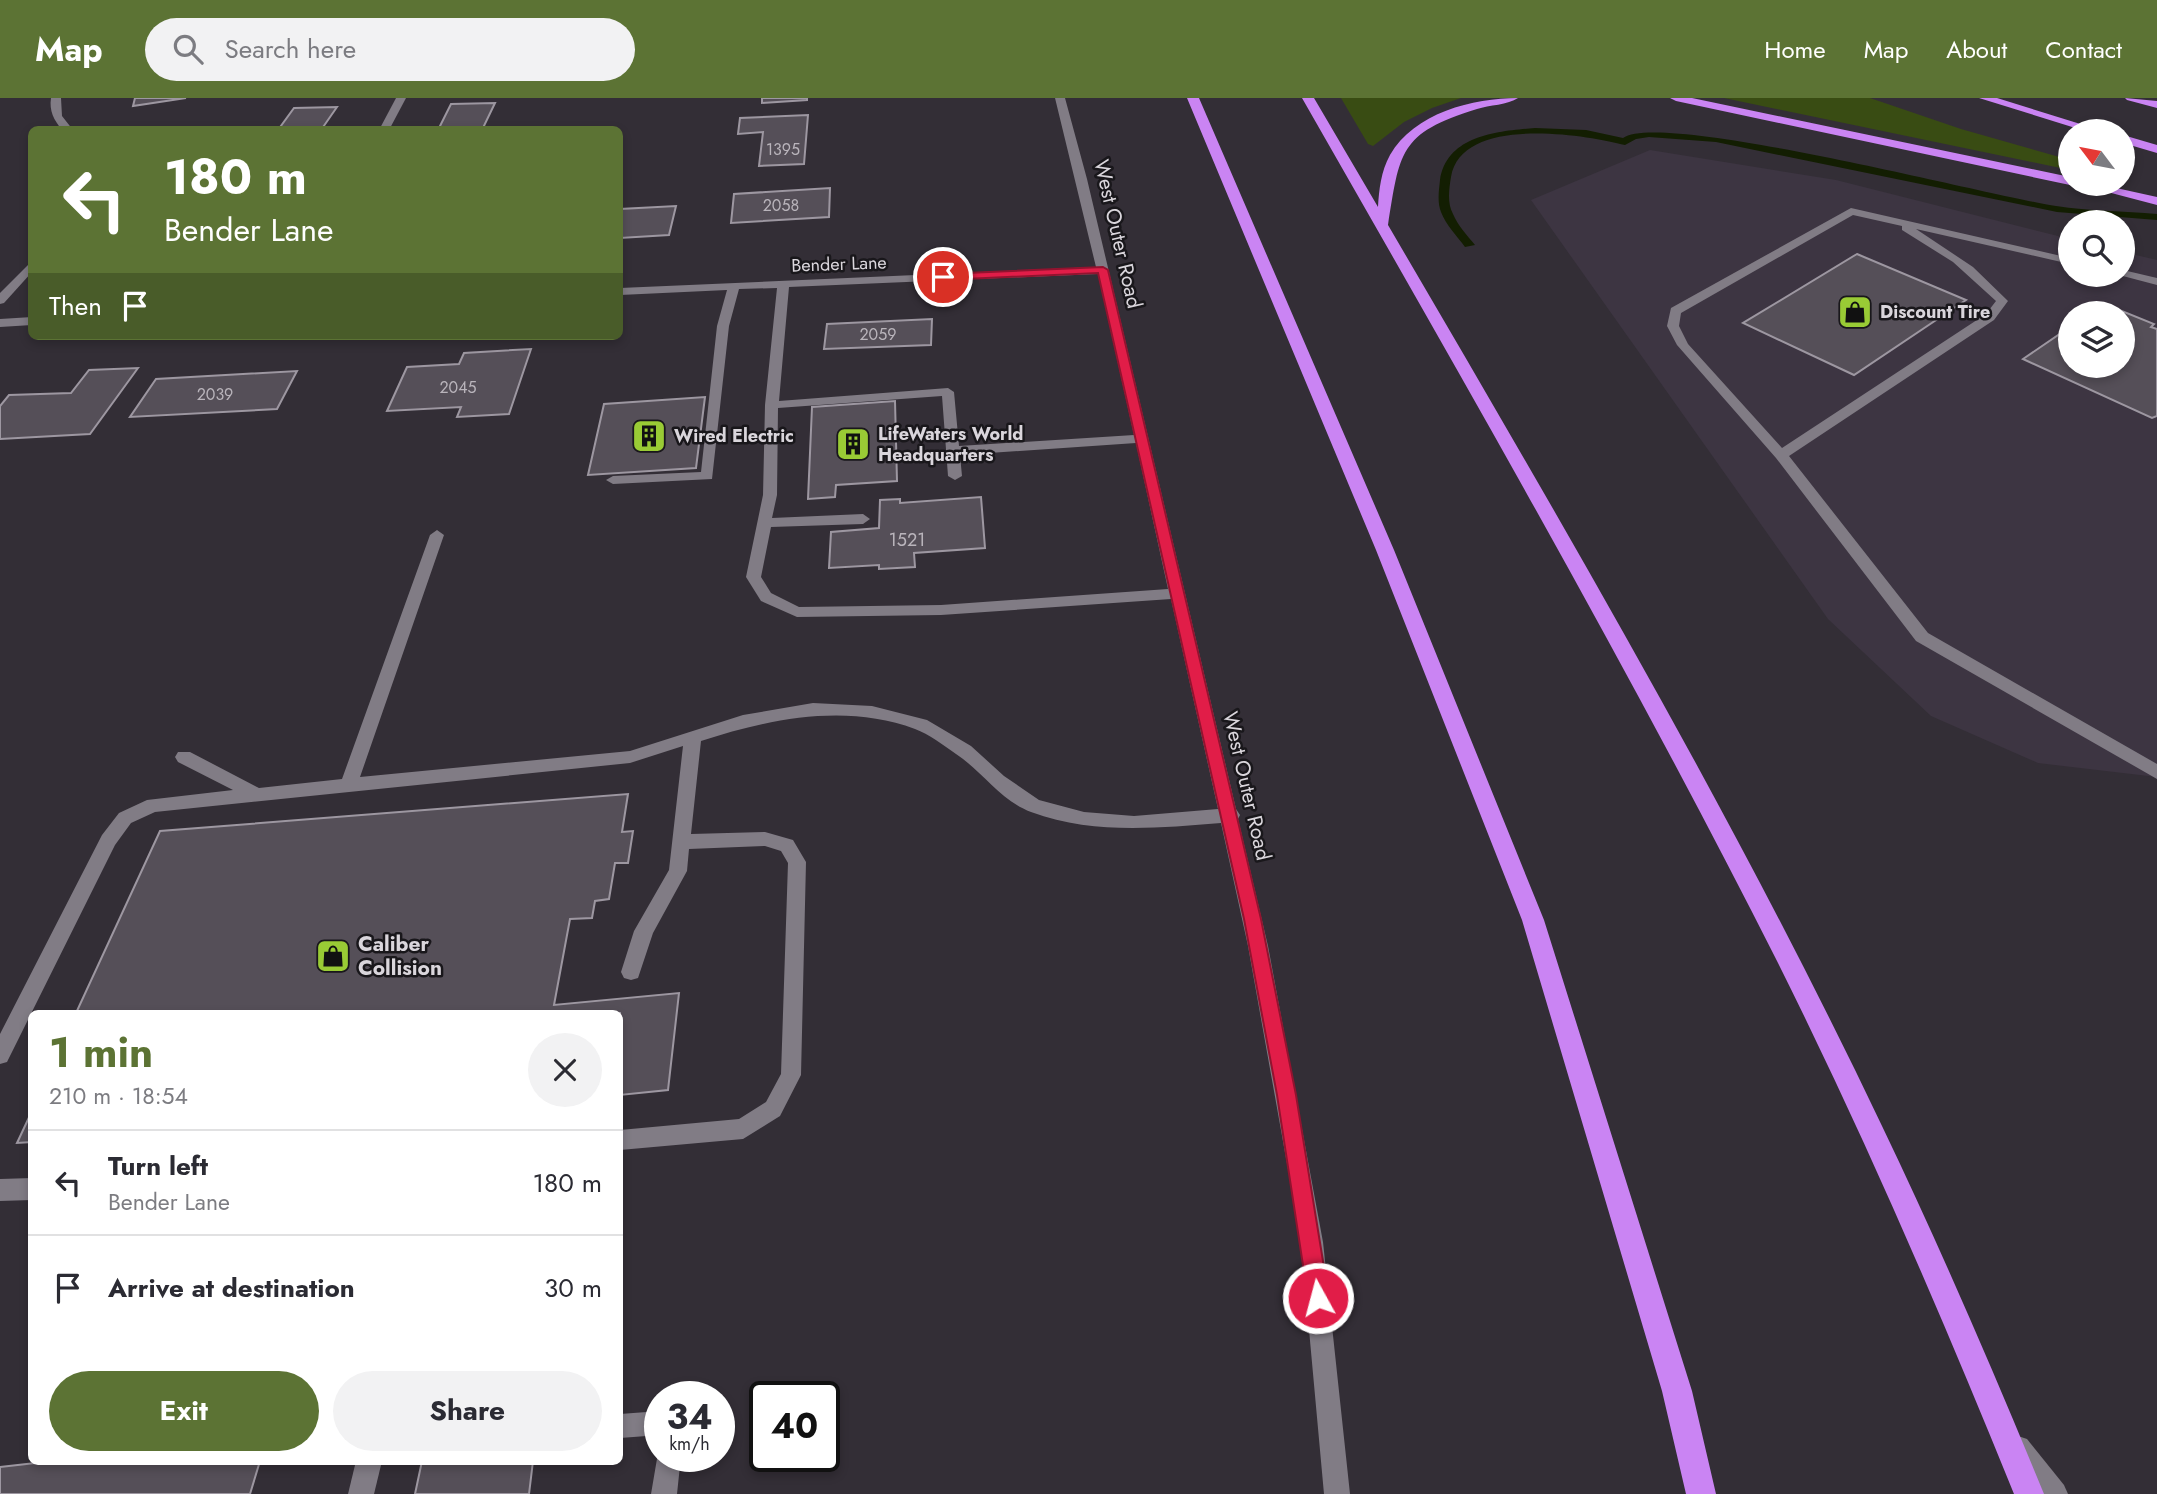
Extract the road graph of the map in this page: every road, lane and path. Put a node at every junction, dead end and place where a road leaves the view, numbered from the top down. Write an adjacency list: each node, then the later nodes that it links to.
1 (56, 98): 12 (street)
2 (401, 98): 13 (street)
3 (1060, 98): 23 (street, West Outer Road)
4 (1193, 98): 62 (highway)
5 (1308, 98): 20 (highway)
6 (1511, 98): 20 (highway)
7 (1676, 98): 16 (highway)
8 (1985, 98): 11 (highway)
9 (2131, 98): 10 (highway)
10 (2157, 105)
11 (2058, 120)
12 (65, 126)
13 (386, 126)
14 (2135, 143): 15 (highway)
15 (2157, 149)
16 (2058, 178)
17 (2135, 196): 18 (highway)
18 (2157, 201)
19 (1892, 219): 21 (street); 35 (street); 35 (street)
20 (1381, 225): 56 (highway)
21 (2058, 258)
22 (28, 268): 29 (street)
23 (1103, 270): 26 (street, Bender Lane); 33 (street, West Outer Road)
24 (2135, 276): 25 (street)
25 (2157, 282)
26 (783, 284): 27 (street, Bender Lane); 32 (street)
27 (734, 286): 28 (street, Bender Lane); 37 (street)
28 (623, 290)
29 (0, 300)
30 (28, 321): 31 (street)
31 (0, 323)
32 (772, 405): 34 (street); 39 (street)
33 (1142, 439): 34 (street); 41 (street, West Outer Road)
34 (952, 451): 36 (street)
35 (1781, 455): 44 (street)
36 (955, 477)
37 (613, 480)
38 (863, 519): 39 (street)
39 (764, 523): 41 (street)
40 (436, 535): 45 (street)
41 (1178, 593): 47 (street, West Outer Road)
42 (693, 735): 45 (street); 47 (street); 48 (street)
43 (184, 757): 46 (street)
44 (2157, 772)
45 (348, 785): 46 (street)
46 (256, 794): 50 (street)
47 (1231, 815): 61 (street, West Outer Road)
48 (683, 842): 49 (street); 51 (street)
49 (631, 972)
50 (0, 1055)
51 (623, 1140)
52 (28, 1189): 53 (street)
53 (0, 1191)
54 (644, 1424): 55 (street)
55 (623, 1426)
56 (2005, 1432): 63 (highway); 64 (street)
57 (368, 1465): 59 (street)
58 (666, 1472): 60 (street)
59 (361, 1494)
60 (664, 1494)
61 (1337, 1494)
62 (1701, 1494)
63 (2029, 1494)
64 (2055, 1494)

